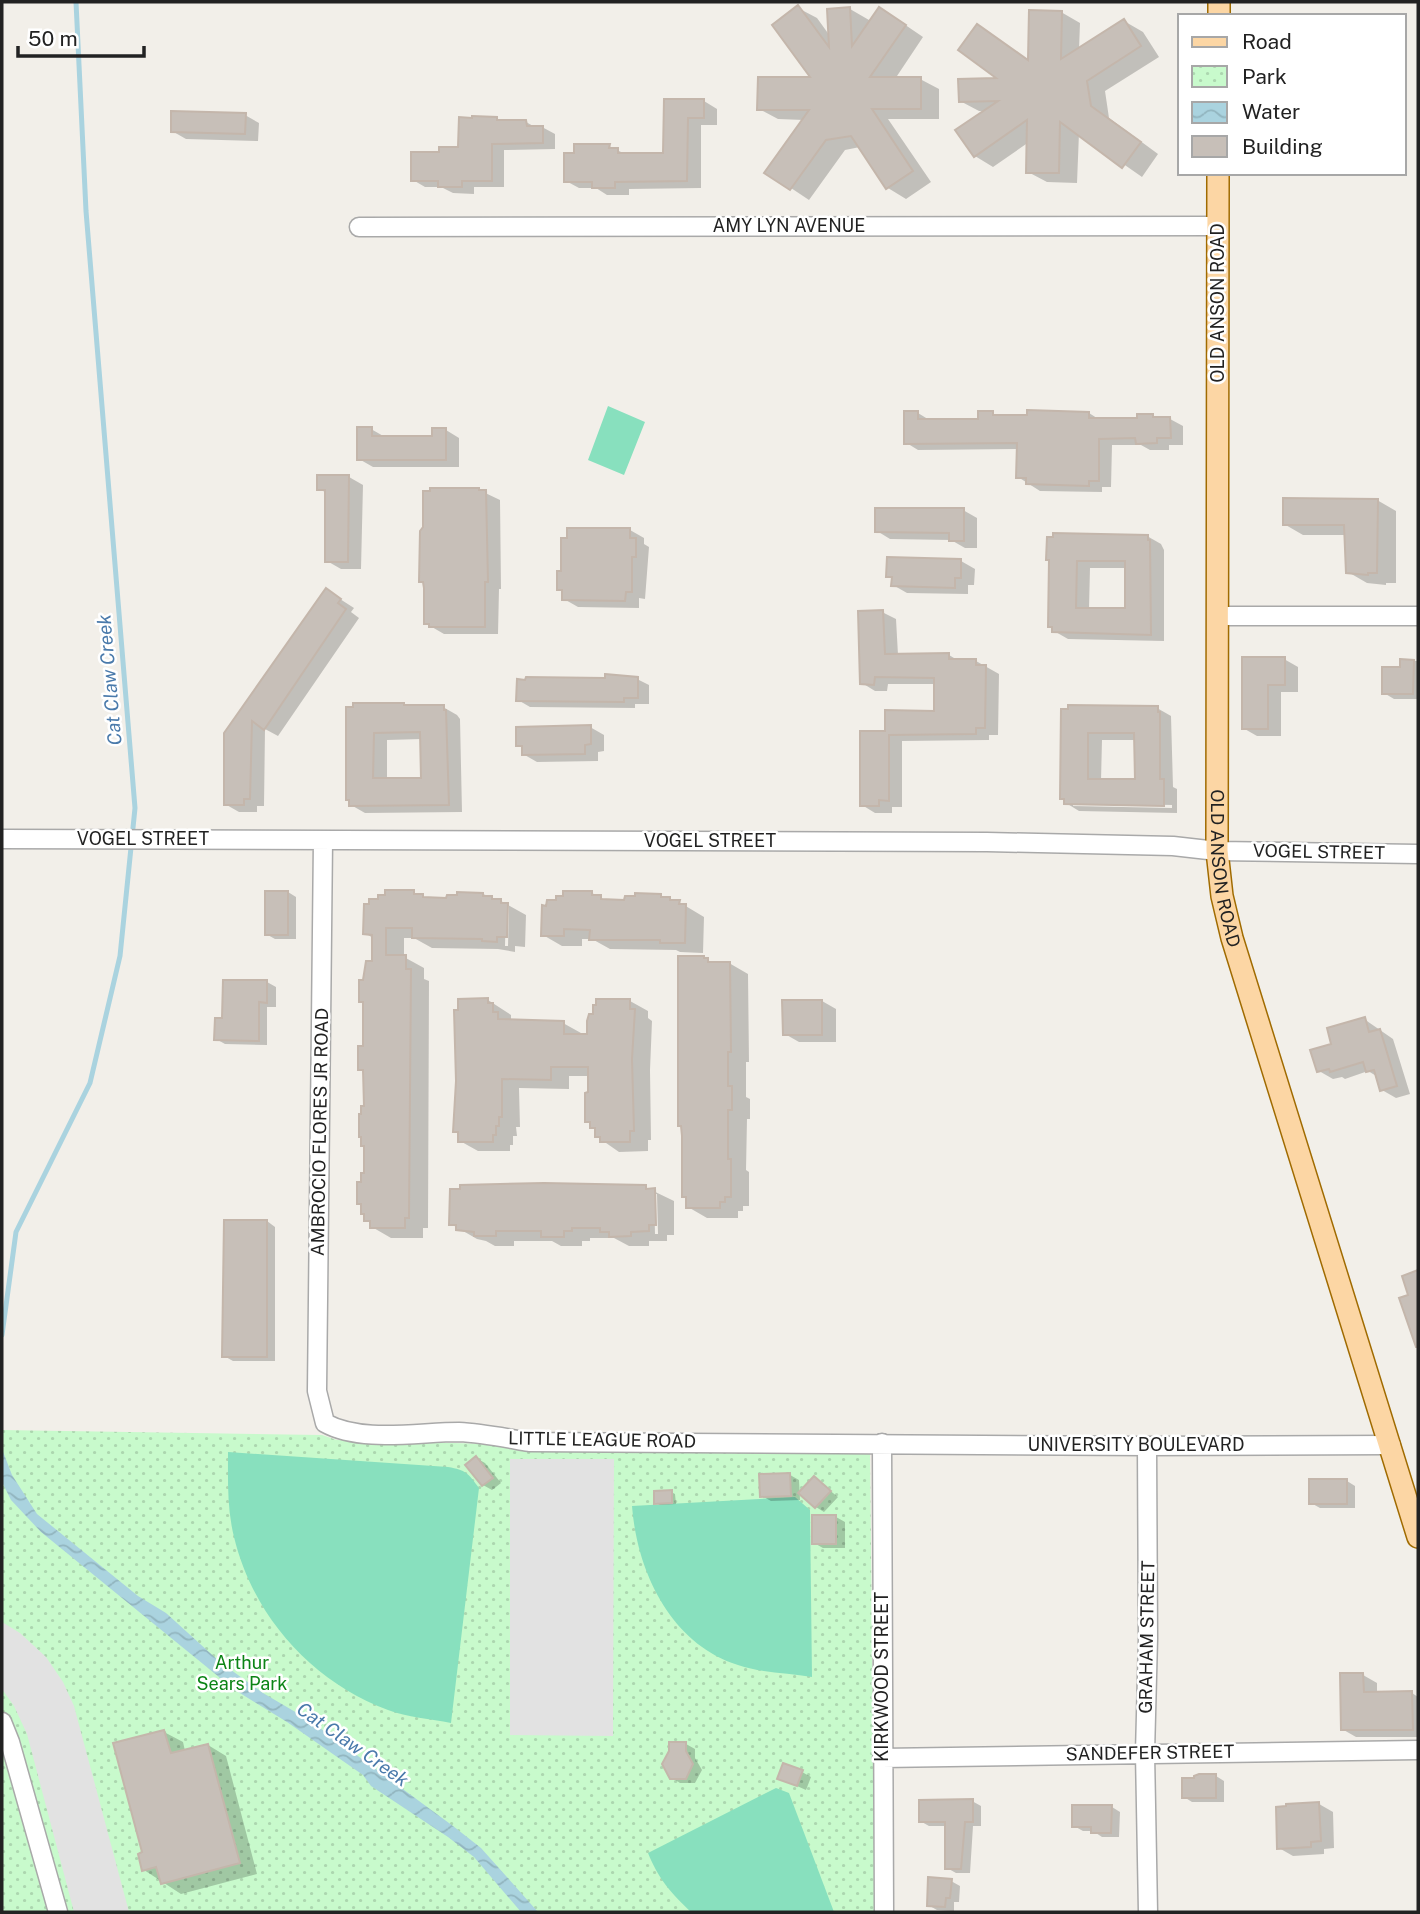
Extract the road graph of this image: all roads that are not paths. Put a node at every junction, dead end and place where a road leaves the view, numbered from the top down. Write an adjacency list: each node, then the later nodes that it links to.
1 (1218, 175): 2 (main road, OLD ANSON ROAD)
2 (1218, 226): 3 (street, AMY LYN AVENUE); 4 (main road, OLD ANSON ROAD)
3 (359, 227)
4 (1217, 616): 5 (street); 8 (main road, OLD ANSON ROAD)
5 (1418, 616)
6 (2, 839): 7 (street, VOGEL STREET)
7 (323, 840): 8 (street, VOGEL STREET); 10 (street, AMBROCIO FLORES JR ROAD)
8 (1217, 851): 9 (street, VOGEL STREET); 12 (main road, OLD ANSON ROAD)
9 (1418, 854)
10 (325, 1423): 11 (street, LITTLE LEAGUE ROAD)
11 (881, 1443): 13 (street, UNIVERSITY BOULEVARD); 18 (street, KIRKWOOD STREET)
12 (1391, 1445): 13 (street, UNIVERSITY BOULEVARD); 14 (main road, OLD ANSON ROAD)
13 (1147, 1446): 17 (street, GRAHAM STREET)
14 (1418, 1537)
15 (2, 1722): 19 (street)
16 (1418, 1750): 17 (street, SANDEFER STREET)
17 (1144, 1753): 18 (street, SANDEFER STREET); 21 (street, GRAHAM STREET)
18 (882, 1758): 20 (street, KIRKWOOD STREET)
19 (58, 1912)
20 (884, 1912)
21 (1148, 1912)

